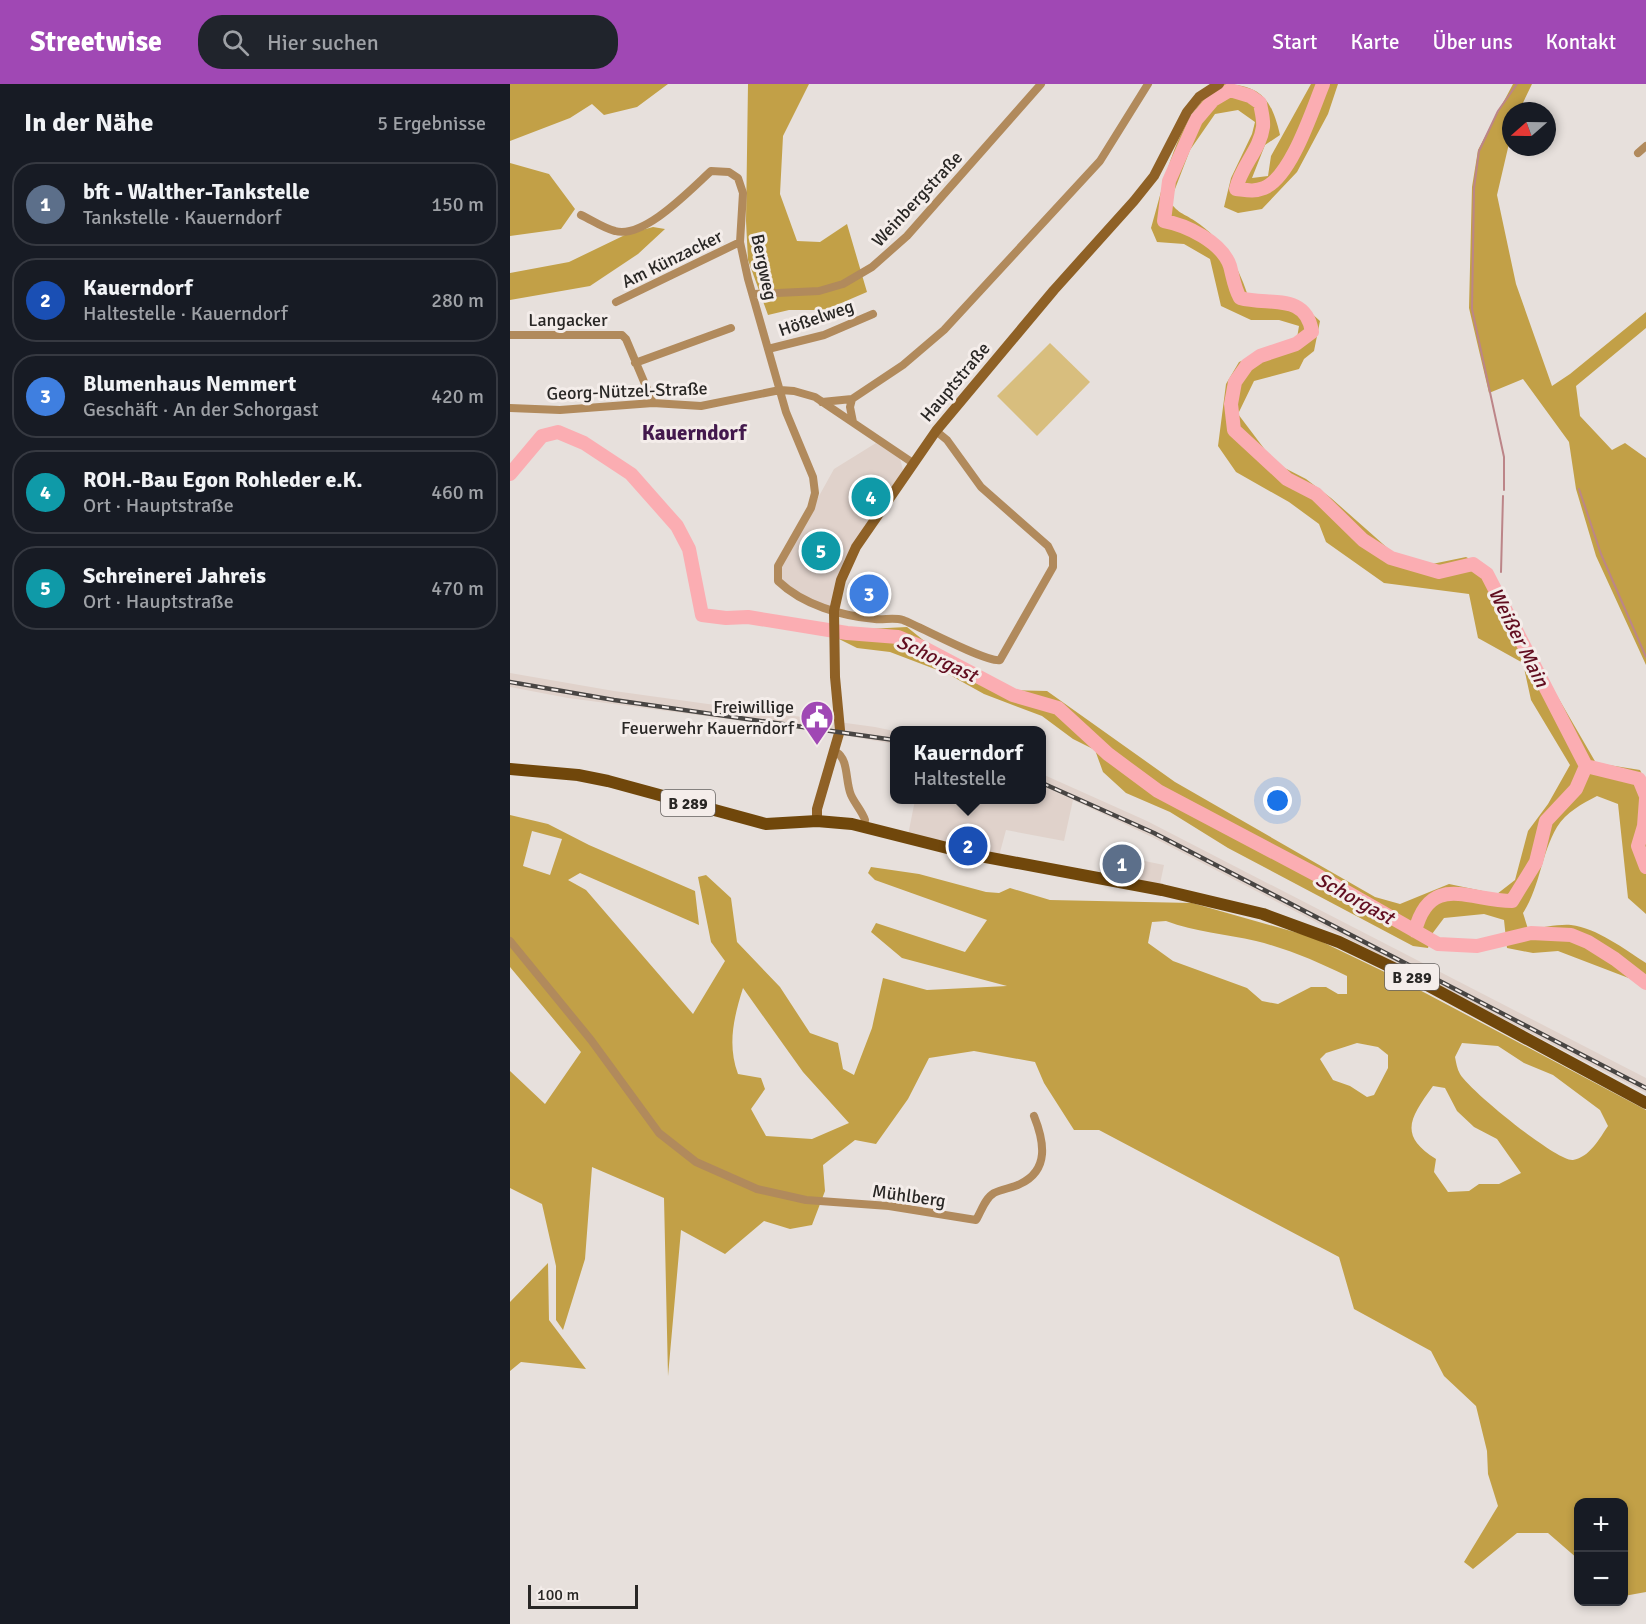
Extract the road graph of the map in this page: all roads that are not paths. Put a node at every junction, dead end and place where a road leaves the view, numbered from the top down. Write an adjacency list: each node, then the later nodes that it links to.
1 (1041, 84): 8 (street, Weinbergstraße)
2 (1148, 84): 16 (street)
3 (1219, 84): 21 (main road, Hauptstraße)
4 (1646, 146): 5 (street)
5 (1638, 153)
6 (581, 215): 7 (street, Bergweg)
7 (740, 242): 8 (street, Bergweg); 9 (street, Am Künzacker)
8 (753, 294): 13 (street, Bergweg)
9 (616, 302)
10 (873, 314): 13 (street, Hößelweg)
11 (731, 328): 14 (street)
12 (510, 335): 14 (street, Langacker)
13 (768, 349): 15 (street, Bergweg)
14 (635, 363): 18 (street, Langacker)
15 (780, 390): 17 (street); 18 (street, Georg-Nützel-Straße); 23 (street, Bergweg)
16 (852, 399): 17 (street); 20 (street)
17 (822, 402): 20 (street)
18 (653, 403): 19 (street, Georg-Nützel-Straße)
19 (510, 408)
20 (852, 422): 22 (street)
21 (936, 431): 22 (main road, Hauptstraße); 23 (street)
22 (913, 463): 23 (main road, Hauptstraße)
23 (834, 616): 24 (main road, Hauptstraße)
24 (836, 752): 26 (main road, Hauptstraße); 27 (street)
25 (515, 769): 26 (main road, B 289)
26 (817, 821): 27 (main road, B 289)
27 (864, 826): 29 (main road, B 289)
28 (510, 941): 30 (street, Mühlberg)
29 (1646, 1103)
30 (1034, 1116)

